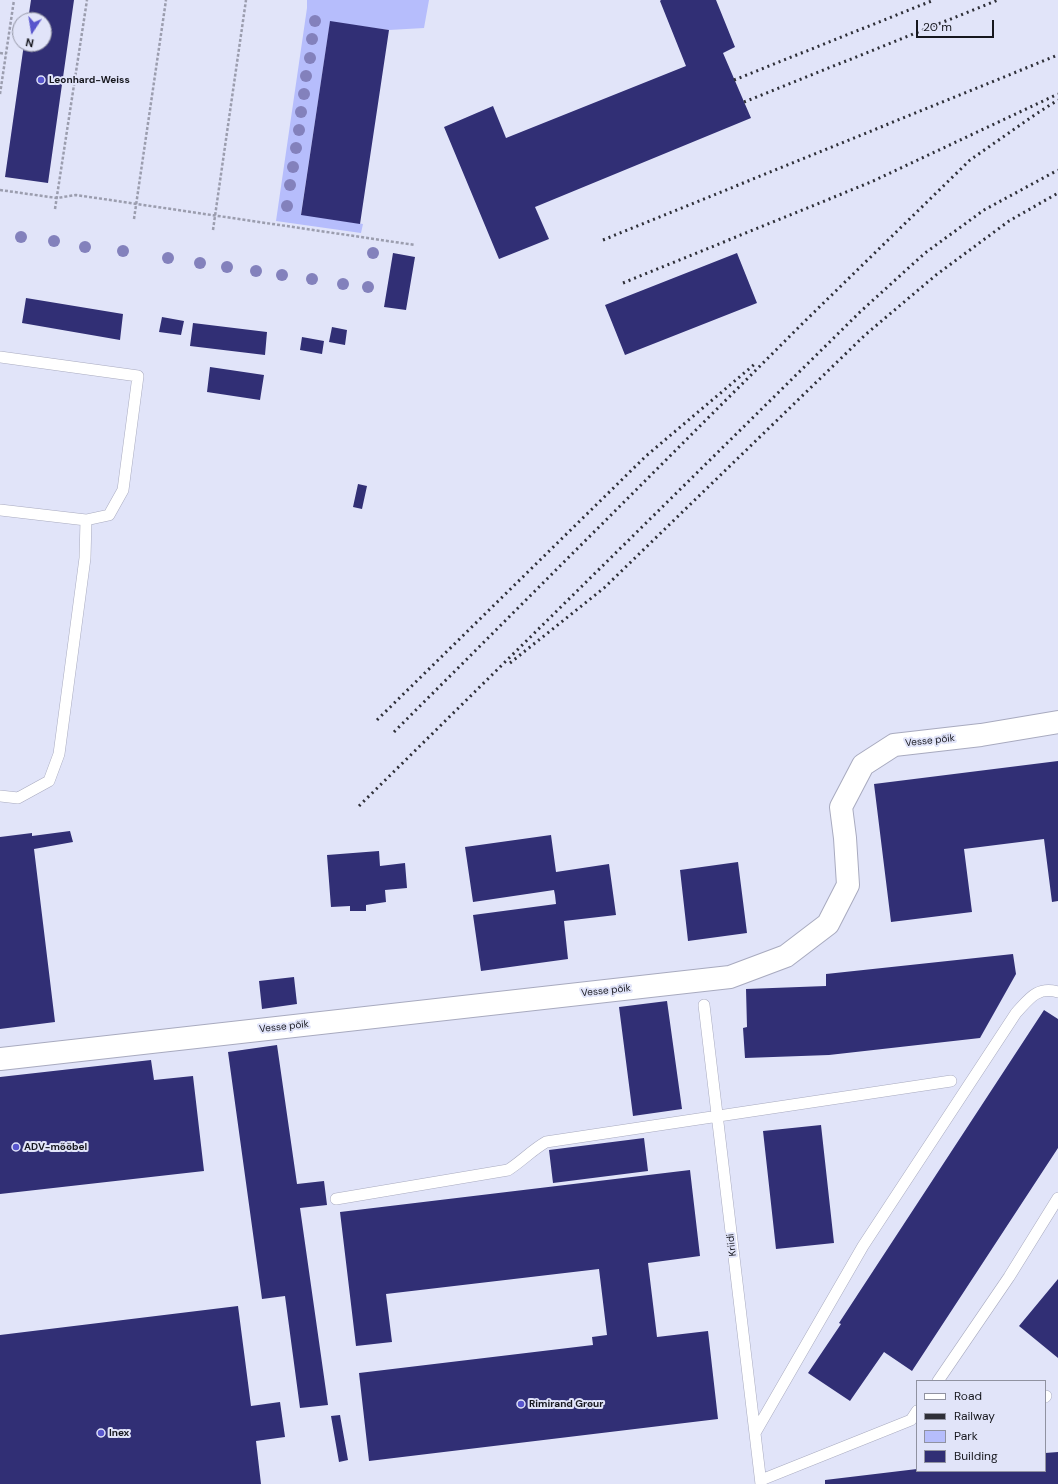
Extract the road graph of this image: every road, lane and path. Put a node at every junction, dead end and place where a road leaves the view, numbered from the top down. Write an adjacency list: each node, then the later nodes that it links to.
1 (14, 0): 6 (path)
2 (87, 0): 9 (path)
3 (166, 0): 10 (path)
4 (246, 0): 12 (path)
5 (0, 53): 6 (path)
6 (6, 54): 7 (path)
7 (0, 94)
8 (0, 190): 9 (path)
9 (57, 198): 10 (path); 11 (path)
10 (137, 203): 12 (path); 13 (path)
11 (56, 209)
12 (215, 215): 14 (path); 15 (path)
13 (134, 219)
14 (213, 230)
15 (415, 245)
16 (0, 358): 18 (lane)
17 (0, 510): 18 (lane)
18 (86, 520): 20 (lane)
19 (1058, 722): 23 (street, Vesse põik)
20 (0, 796)
21 (1058, 992): 30 (lane)
22 (704, 1005): 25 (lane, Kriidi)
23 (0, 1059)
24 (951, 1081): 25 (lane)
25 (717, 1116): 27 (lane); 30 (lane, Kriidi)
26 (1058, 1198): 28 (lane)
27 (336, 1199)
28 (939, 1380)
29 (915, 1417): 31 (lane)
30 (755, 1433): 31 (lane, Kriidi)
31 (761, 1482)

